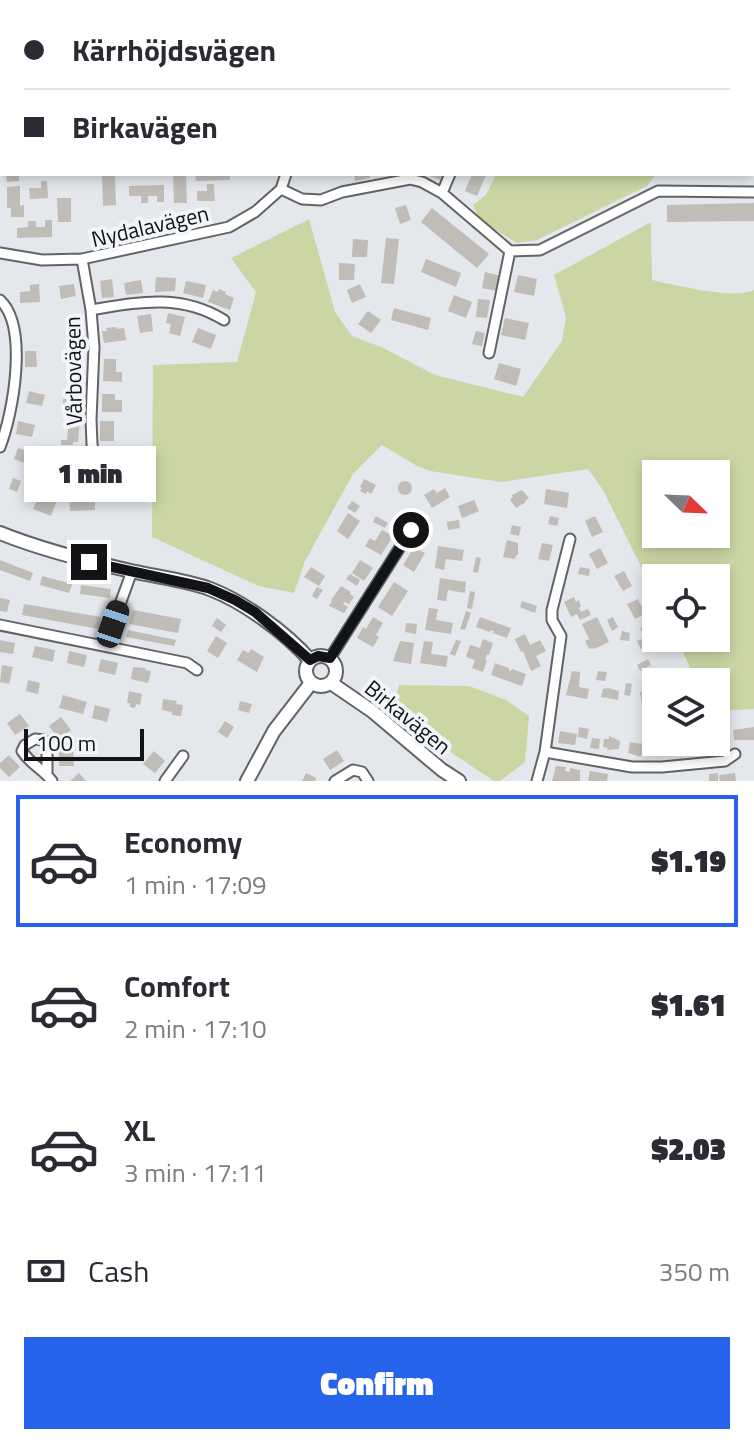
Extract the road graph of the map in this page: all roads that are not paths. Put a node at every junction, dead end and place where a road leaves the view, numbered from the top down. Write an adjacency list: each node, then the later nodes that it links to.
1 (285, 176): 4 (street)
2 (449, 176): 6 (street)
3 (380, 179): 4 (street); 6 (street)
4 (281, 189): 9 (street, Nydalavägen)
5 (754, 192): 7 (street)
6 (442, 193): 7 (street)
7 (510, 251): 13 (street)
8 (0, 253): 9 (street, Nydalavägen)
9 (82, 259): 11 (street, Vårbovägen)
10 (0, 300): 14 (street)
11 (91, 310): 12 (street); 15 (street, Vårbovägen)
12 (224, 320)
13 (489, 353)
14 (0, 447)
15 (99, 482)
16 (411, 530): 22 (street)
17 (0, 533): 19 (street)
18 (570, 539): 27 (street)
19 (132, 571): 21 (street); 23 (street)
20 (0, 625): 21 (street)
21 (105, 646): 24 (street)
22 (330, 658): 23 (street); 26 (street)
23 (310, 660): 25 (street)
24 (197, 670)
25 (311, 683): 26 (street); 31 (street)
26 (331, 683): 34 (street, Birkavägen)
27 (545, 752): 28 (street); 35 (street)
28 (735, 754)
29 (183, 756): 30 (street)
30 (165, 781)
31 (247, 781)
32 (335, 781): 33 (street)
33 (368, 781)
34 (459, 781)
35 (537, 781)

